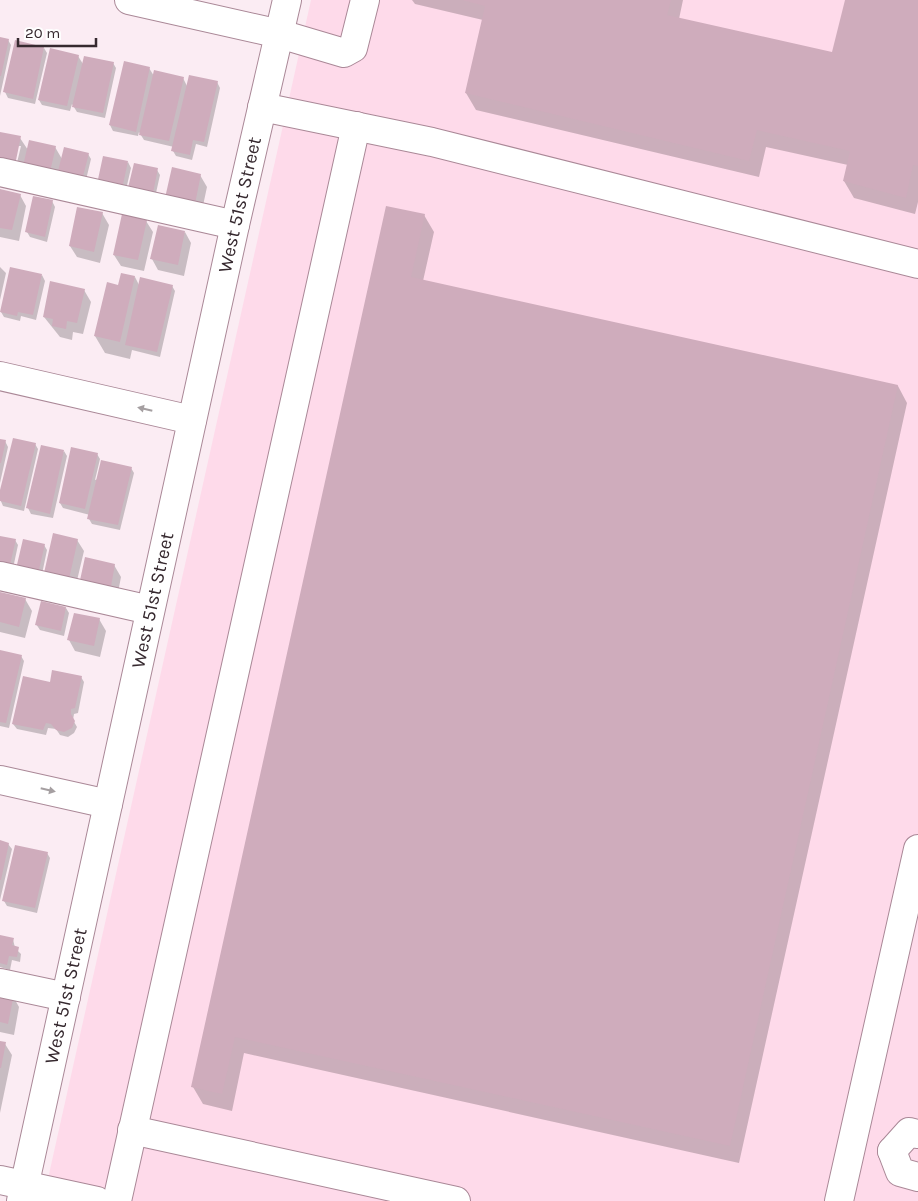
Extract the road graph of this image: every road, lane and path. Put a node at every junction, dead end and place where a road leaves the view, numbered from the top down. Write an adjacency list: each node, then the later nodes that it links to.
1 (129, 0): 4 (street)
2 (288, 0): 4 (street, West 51st Street)
3 (365, 0): 4 (street)
4 (280, 34): 5 (street, West 51st Street)
5 (262, 107): 6 (street); 8 (street, West 51st Street)
6 (356, 126): 9 (street); 19 (street)
7 (0, 172): 8 (street)
8 (235, 225): 11 (street, West 51st Street)
9 (918, 264)
10 (0, 376): 11 (street, one-way to 10)
11 (192, 420): 13 (street, West 51st Street)
12 (0, 576): 13 (street)
13 (150, 610): 15 (street, West 51st Street)
14 (0, 780): 15 (street, one-way to 15)
15 (108, 804): 18 (street, West 51st Street)
16 (918, 849): 21 (street)
17 (0, 982): 18 (street)
18 (66, 997): 24 (street, West 51st Street)
19 (132, 1130): 25 (street); 27 (street)
20 (918, 1134): 22 (street)
21 (853, 1141): 22 (street); 29 (street)
22 (892, 1151): 23 (street)
23 (918, 1177)
24 (15, 1189): 26 (street)
25 (373, 1192): 28 (street)
26 (96, 1201)
27 (117, 1201)
28 (456, 1201)
29 (839, 1201)

